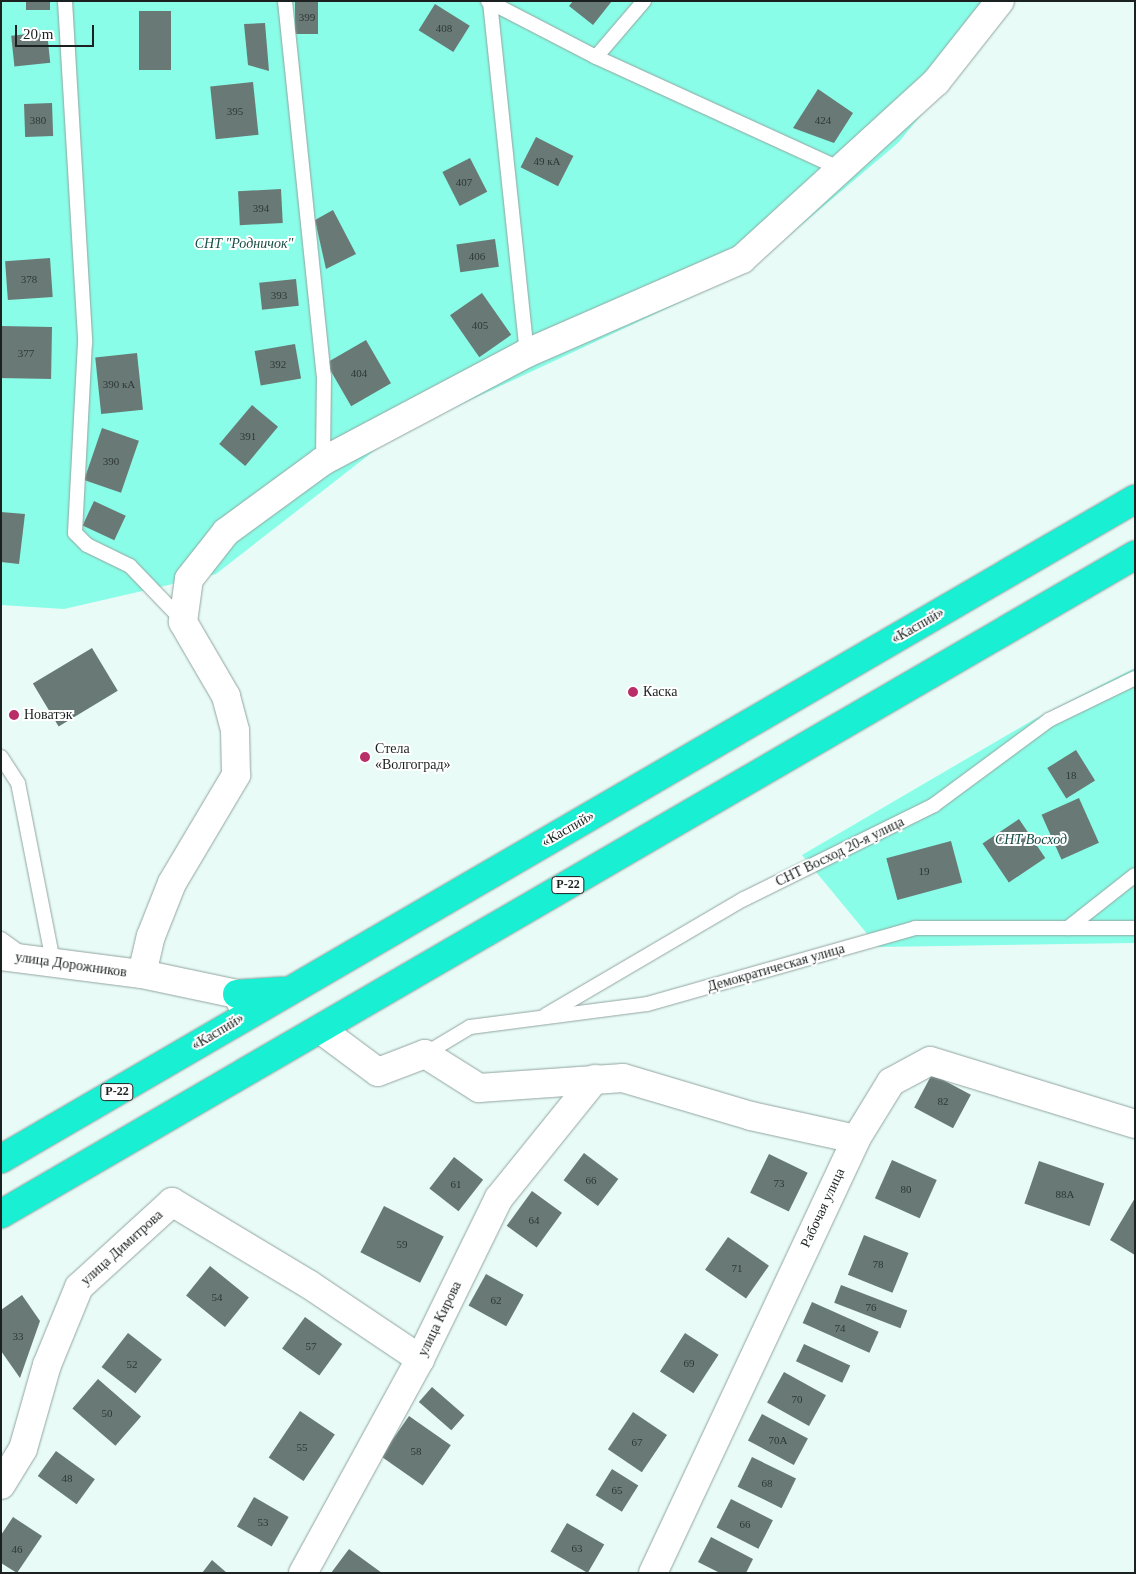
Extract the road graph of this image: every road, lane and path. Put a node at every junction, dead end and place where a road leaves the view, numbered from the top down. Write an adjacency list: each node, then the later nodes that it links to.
1 (65, 1): 12 (lane)
2 (285, 1): 9 (lane)
3 (644, 1): 6 (lane)
4 (1000, 1): 7 (street)
5 (489, 2): 6 (lane); 8 (lane)
6 (596, 57): 7 (lane)
7 (841, 169): 8 (street)
8 (527, 353): 9 (street)
9 (323, 461): 12 (street)
10 (1135, 499): 22 (highway, «Каспий» / Р-22)
11 (1135, 555): 24 (highway, Р-22)
12 (183, 622): 21 (street)
13 (1135, 678): 23 (lane, СНТ Восход 20-я улица)
14 (1, 757): 20 (lane)
15 (1135, 875): 16 (lane)
16 (1068, 928): 17 (lane, Демократическая улица); 23 (lane, Демократическая улица)
17 (1135, 928)
18 (1, 939): 19 (lane)
19 (14, 957): 20 (street, улица Дорожников)
20 (53, 962): 21 (street, улица Дорожников)
21 (142, 974): 22 (street, улица Дорожников)
22 (242, 1004): 29 (highway, «Каспий» / Р-22)
23 (541, 1018): 25 (lane, Демократическая улица)
24 (320, 1029): 25 (street); 30 (highway, Р-22)
25 (425, 1054): 26 (street)
26 (595, 1079): 28 (street); 31 (street, улица Кирова)
27 (1135, 1124): 28 (street, Рабочая улица)
28 (856, 1139): 34 (street, Рабочая улица)
29 (1, 1159)
30 (1, 1214)
31 (420, 1359): 32 (street, улица Димитрова); 33 (street, улица Кирова)
32 (1, 1485)
33 (303, 1573)
34 (653, 1573)

